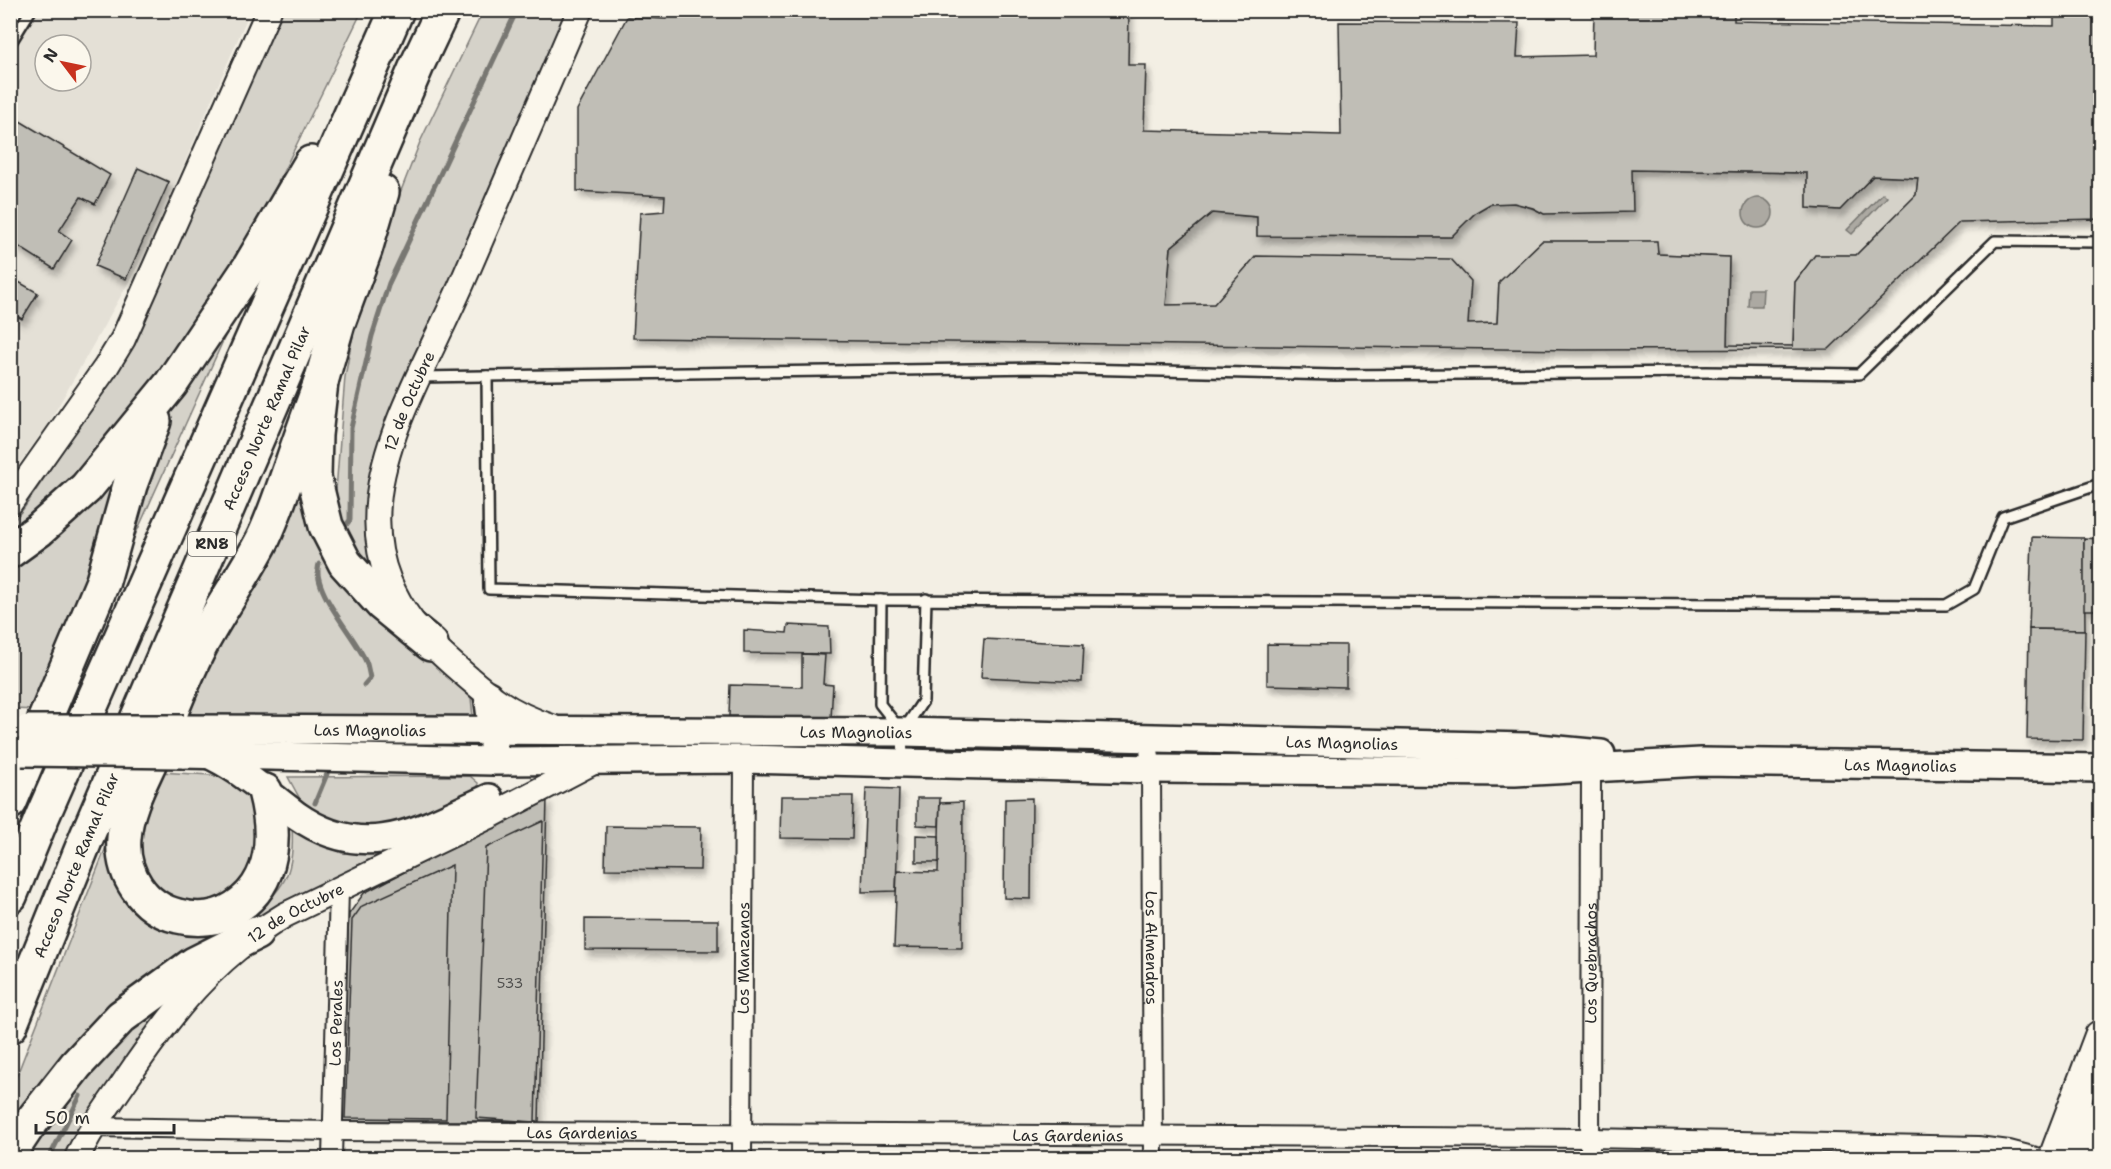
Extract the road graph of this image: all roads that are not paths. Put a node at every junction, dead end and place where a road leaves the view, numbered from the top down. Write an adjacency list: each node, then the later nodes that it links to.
1 (31, 10): 6 (lane)
2 (269, 10): 15 (street)
3 (397, 10): 7 (highway, RN8)
4 (443, 10): 8 (highway, Acceso Norte Ramal Pilar / RN8)
5 (580, 10): 11 (street, 12 de Octubre)
6 (10, 44)
7 (376, 57): 13 (highway); 40 (highway, RN8)
8 (418, 63): 12 (highway); 42 (highway, Acceso Norte Ramal Pilar / RN8)
9 (2100, 242): 10 (lane)
10 (487, 376): 11 (lane); 18 (lane)
11 (417, 377): 19 (street, 12 de Octubre)
12 (321, 382): 19 (highway); 36 (highway)
13 (171, 384): 16 (highway); 37 (highway)
14 (2100, 484): 17 (lane)
15 (10, 503)
16 (10, 551)
17 (926, 599): 18 (lane); 23 (lane)
18 (881, 600): 23 (lane)
19 (431, 644): 20 (street, 12 de Octubre)
20 (488, 695): 21 (main road); 22 (street, 12 de Octubre)
21 (493, 732): 22 (main road, Las Magnolias); 26 (main road, Las Magnolias); 29 (main road)
22 (566, 732): 23 (main road, Las Magnolias)
23 (902, 732): 24 (main road, Las Magnolias); 32 (lane)
24 (1148, 738): 31 (main road, Las Magnolias); 35 (street, Los Almendros)
25 (18, 740): 26 (main road, Las Magnolias, bridge)
26 (183, 742): 27 (main road, Las Magnolias)
27 (211, 755): 29 (main road, Las Magnolias); 36 (main road)
28 (744, 759): 30 (main road, Las Magnolias); 32 (main road, Las Magnolias); 47 (street, Los Manzanos)
29 (493, 761): 30 (main road, Las Magnolias); 38 (main road)
30 (595, 761): 38 (street, 12 de Octubre)
31 (1701, 762): 33 (main road, Las Magnolias); 34 (main road, Las Magnolias)
32 (903, 764): 35 (main road, Las Magnolias)
33 (1591, 768): 35 (main road, Las Magnolias); 49 (street, Los Quebrachos)
34 (2100, 768)
35 (1151, 769): 48 (street, Los Almendros)
36 (265, 791): 38 (main road)
37 (10, 802)
38 (488, 808): 39 (street, 12 de Octubre)
39 (339, 888): 41 (street, 12 de Octubre); 46 (street, Los Perales)
40 (10, 896)
41 (256, 933): 45 (street, 12 de Octubre); 50 (highway)
42 (10, 1026)
43 (2100, 1036): 57 (main road)
44 (2100, 1116): 58 (main road)
45 (93, 1126): 46 (street, Las Gardenias); 51 (street, 12 de Octubre)
46 (332, 1131): 47 (street, Las Gardenias); 52 (street, Los Perales)
47 (743, 1132): 48 (street, Las Gardenias); 53 (street, Los Manzanos)
48 (1153, 1136): 49 (street, Las Gardenias); 54 (street, Los Almendros)
49 (1590, 1138): 55 (street, Los Quebrachos); 56 (street, Las Gardenias)
50 (10, 1153)
51 (76, 1158)
52 (332, 1158)
53 (742, 1158)
54 (1153, 1158)
55 (1590, 1158)
56 (2040, 1158)
57 (2054, 1158)
58 (2084, 1158)

